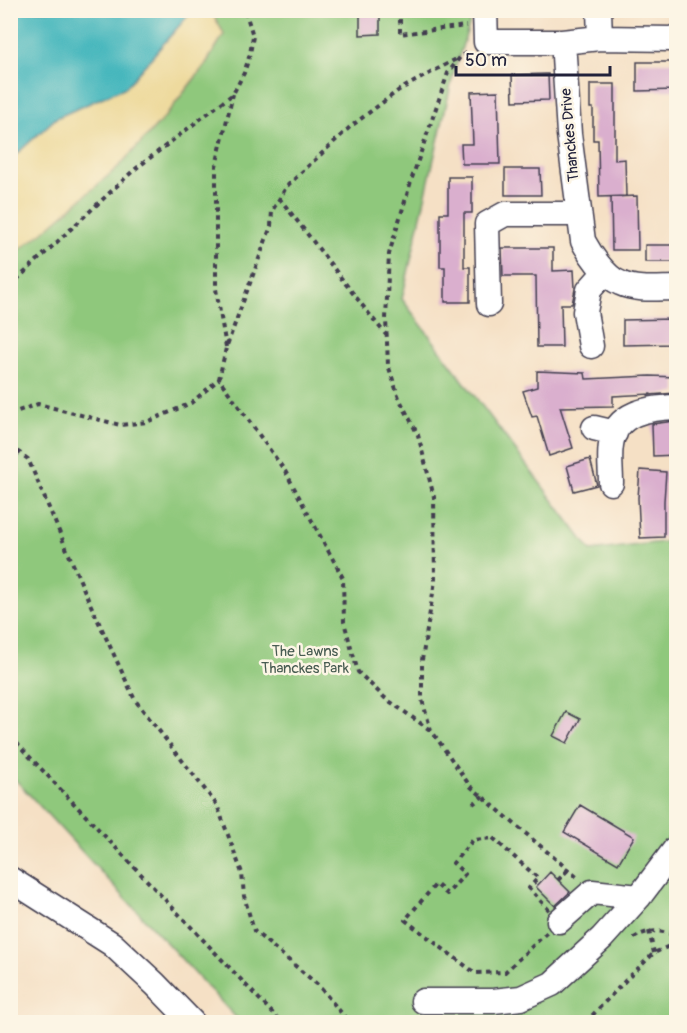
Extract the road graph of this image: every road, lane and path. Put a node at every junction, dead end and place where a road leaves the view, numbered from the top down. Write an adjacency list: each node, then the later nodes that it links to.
1 (246, 10): 9 (path)
2 (400, 10): 4 (path)
3 (599, 10): 6 (street)
4 (485, 26): 6 (street); 7 (path)
5 (676, 37): 6 (street)
6 (600, 38)
7 (460, 56): 10 (path); 16 (path)
8 (564, 56): 11 (street, Thanckes Drive)
9 (233, 94): 13 (path); 18 (path)
10 (279, 198): 16 (path); 18 (path)
11 (578, 214): 12 (street, Thanckes Drive); 15 (street)
12 (605, 272): 14 (street, Thanckes Drive); 17 (street)
13 (10, 286)
14 (676, 288)
15 (489, 304)
16 (387, 337): 24 (path)
17 (591, 346)
18 (226, 348): 19 (path)
19 (219, 379): 21 (path); 24 (path)
20 (676, 407): 23 (street)
21 (10, 414)
22 (10, 446): 43 (path)
23 (611, 483)
24 (430, 730): 26 (path)
25 (10, 736): 42 (path)
26 (483, 796): 27 (path); 29 (path)
27 (473, 804)
28 (676, 848): 33 (street)
29 (568, 870): 31 (path); 32 (path)
30 (10, 879): 41 (street)
31 (558, 880)
32 (592, 892): 33 (street); 34 (street)
33 (639, 897): 37 (street)
34 (559, 921): 34 (path)
35 (649, 931): 36 (path); 37 (path); 39 (path)
36 (676, 936)
37 (602, 938): 40 (street)
38 (676, 943): 39 (path)
39 (654, 953): 44 (path)
40 (423, 1001)
41 (192, 1023)
42 (281, 1023)
43 (349, 1023)
44 (586, 1023)

